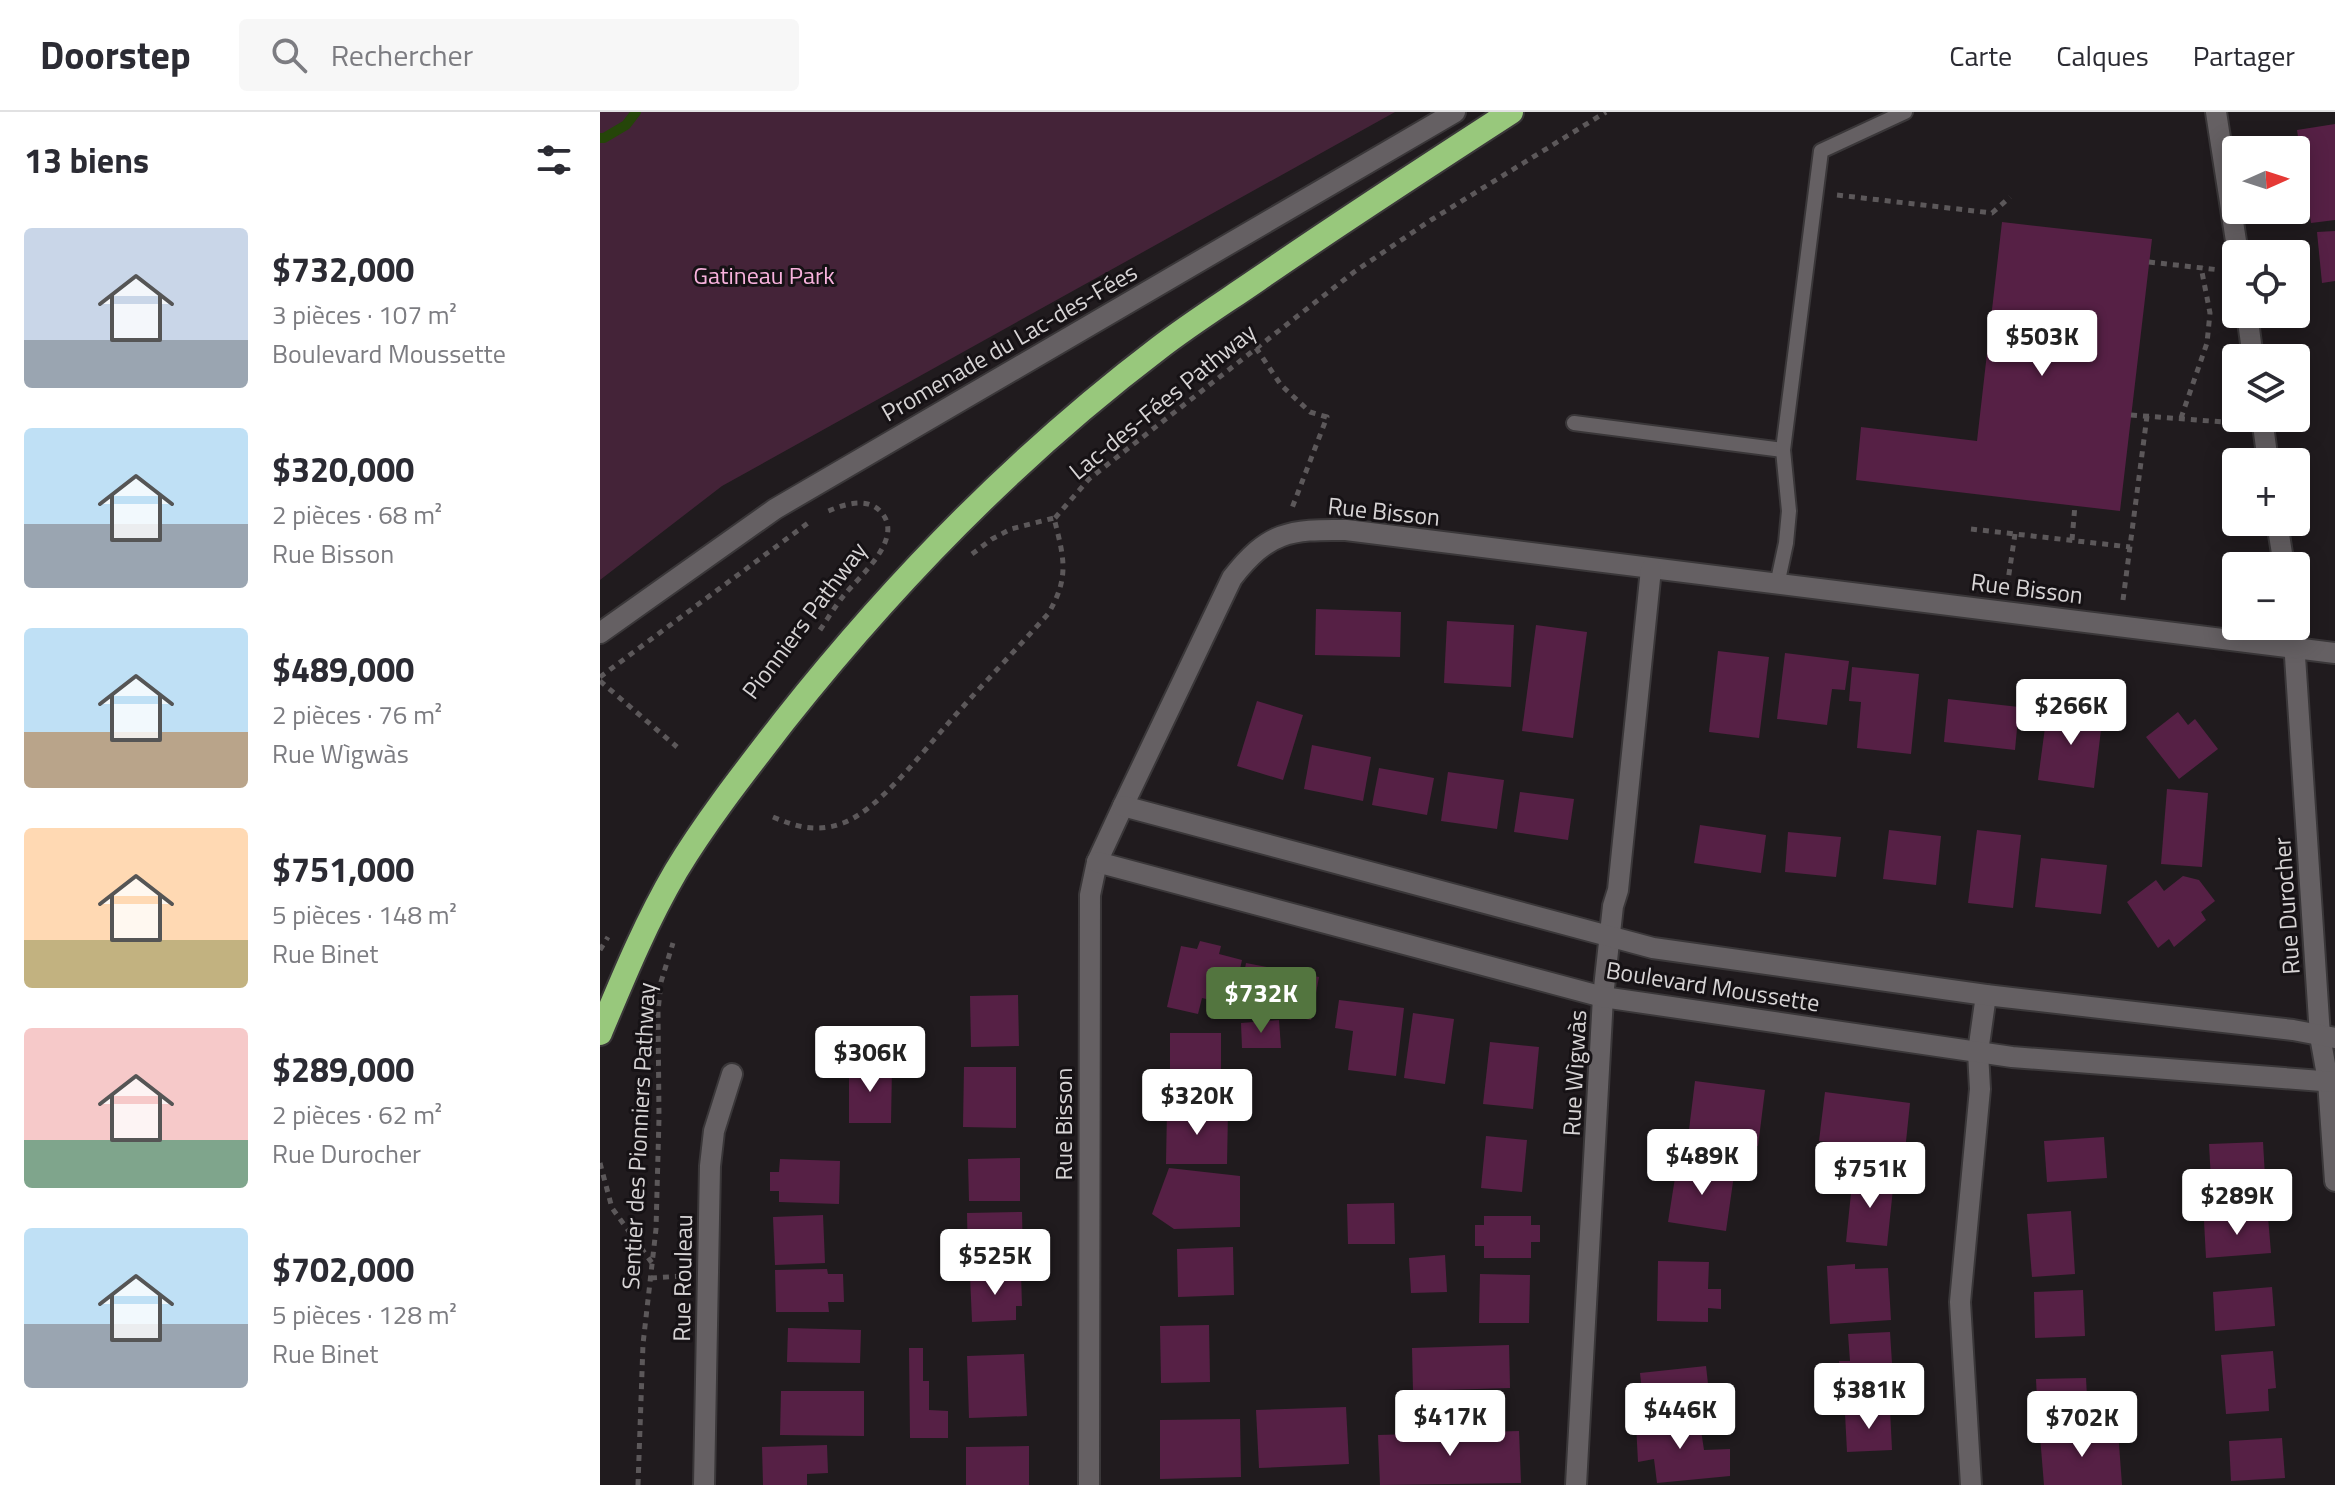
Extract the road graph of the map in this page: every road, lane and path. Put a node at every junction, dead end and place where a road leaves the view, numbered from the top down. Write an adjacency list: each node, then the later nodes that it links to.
1 (1455, 112): 32 (street, Promenade du Lac-des-Fées)
2 (1511, 112): 47 (highway)
3 (1606, 112): 12 (path, Lac-des-Fées Pathway)
4 (1905, 112): 6 (lane)
5 (2216, 112): 8 (street)
6 (1816, 193): 7 (path); 18 (lane)
7 (2010, 197)
8 (2236, 240)
9 (2149, 262): 10 (path)
10 (2201, 267): 11 (path); 15 (path)
11 (2221, 270)
12 (1256, 348): 20 (path, Lac-des-Fées Pathway); 23 (path)
13 (2131, 415): 14 (path)
14 (2147, 416): 15 (path); 25 (path)
15 (2181, 418): 16 (path)
16 (2222, 419)
17 (1574, 423): 18 (lane)
18 (1783, 450): 28 (lane)
19 (2075, 505): 24 (path)
20 (1054, 518): 26 (path); 39 (path)
21 (1971, 529): 22 (path)
22 (2015, 534): 24 (path); 29 (path)
23 (1280, 537): 27 (street, Rue Bisson); 38 (street, Rue Bisson)
24 (2072, 540): 25 (path)
25 (2130, 547): 30 (path)
26 (970, 555)
27 (1651, 569): 28 (street, Rue Bisson); 43 (street, Rue Wìgwàs)
28 (1777, 585): 34 (street, Rue Bisson)
29 (2007, 588)
30 (2123, 601)
31 (818, 632): 36 (path, Pionniers Pathway)
32 (600, 633)
33 (2294, 640): 34 (street, Rue Durocher)
34 (2295, 647): 35 (street, Rue Bisson); 48 (street, Rue Durocher)
35 (2335, 653)
36 (600, 679): 37 (path)
37 (677, 747)
38 (1123, 806): 40 (street, Rue Bisson); 43 (street, Boulevard Moussette)
39 (773, 817)
40 (1097, 862): 46 (street, Boulevard Moussette); 57 (street, Rue Bisson)
41 (613, 928): 44 (path)
42 (677, 932): 54 (path, Sentier des Pionniers Pathway)
43 (1609, 937): 45 (street, Boulevard Moussette); 46 (street, Rue Wìgwàs)
44 (600, 950)
45 (1986, 995): 48 (street, Boulevard Moussette); 49 (street)
46 (1603, 997): 49 (street, Boulevard Moussette); 58 (street, Rue Wìgwàs)
47 (600, 1033)
48 (2328, 1037): 51 (street, Rue Durocher)
49 (1978, 1052): 51 (street, Boulevard Moussette); 59 (street)
50 (732, 1074): 56 (street, Rue Rouleau)
51 (2332, 1081): 53 (street, Rue Durocher)
52 (600, 1163): 54 (path)
53 (2335, 1181)
54 (653, 1264): 55 (path, Sentier des Pionniers Pathway)
55 (638, 1485)
56 (704, 1485)
57 (1089, 1485)
58 (1576, 1485)
59 (1971, 1485)

